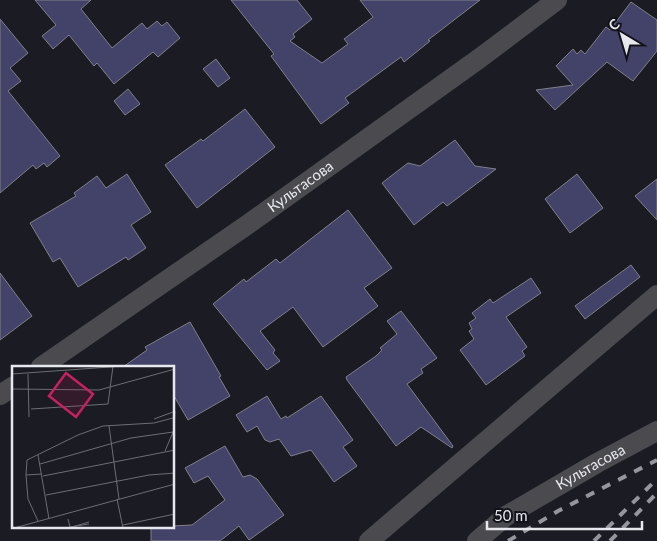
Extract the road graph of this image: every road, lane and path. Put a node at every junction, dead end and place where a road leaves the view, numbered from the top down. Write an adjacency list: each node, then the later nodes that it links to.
1 (557, 0): 3 (street, Культасова)
2 (657, 295): 7 (street)
3 (42, 366)
4 (12, 387): 5 (street)
5 (0, 395)
6 (657, 431): 8 (street, Культасова)
7 (369, 541)
8 (478, 541)

